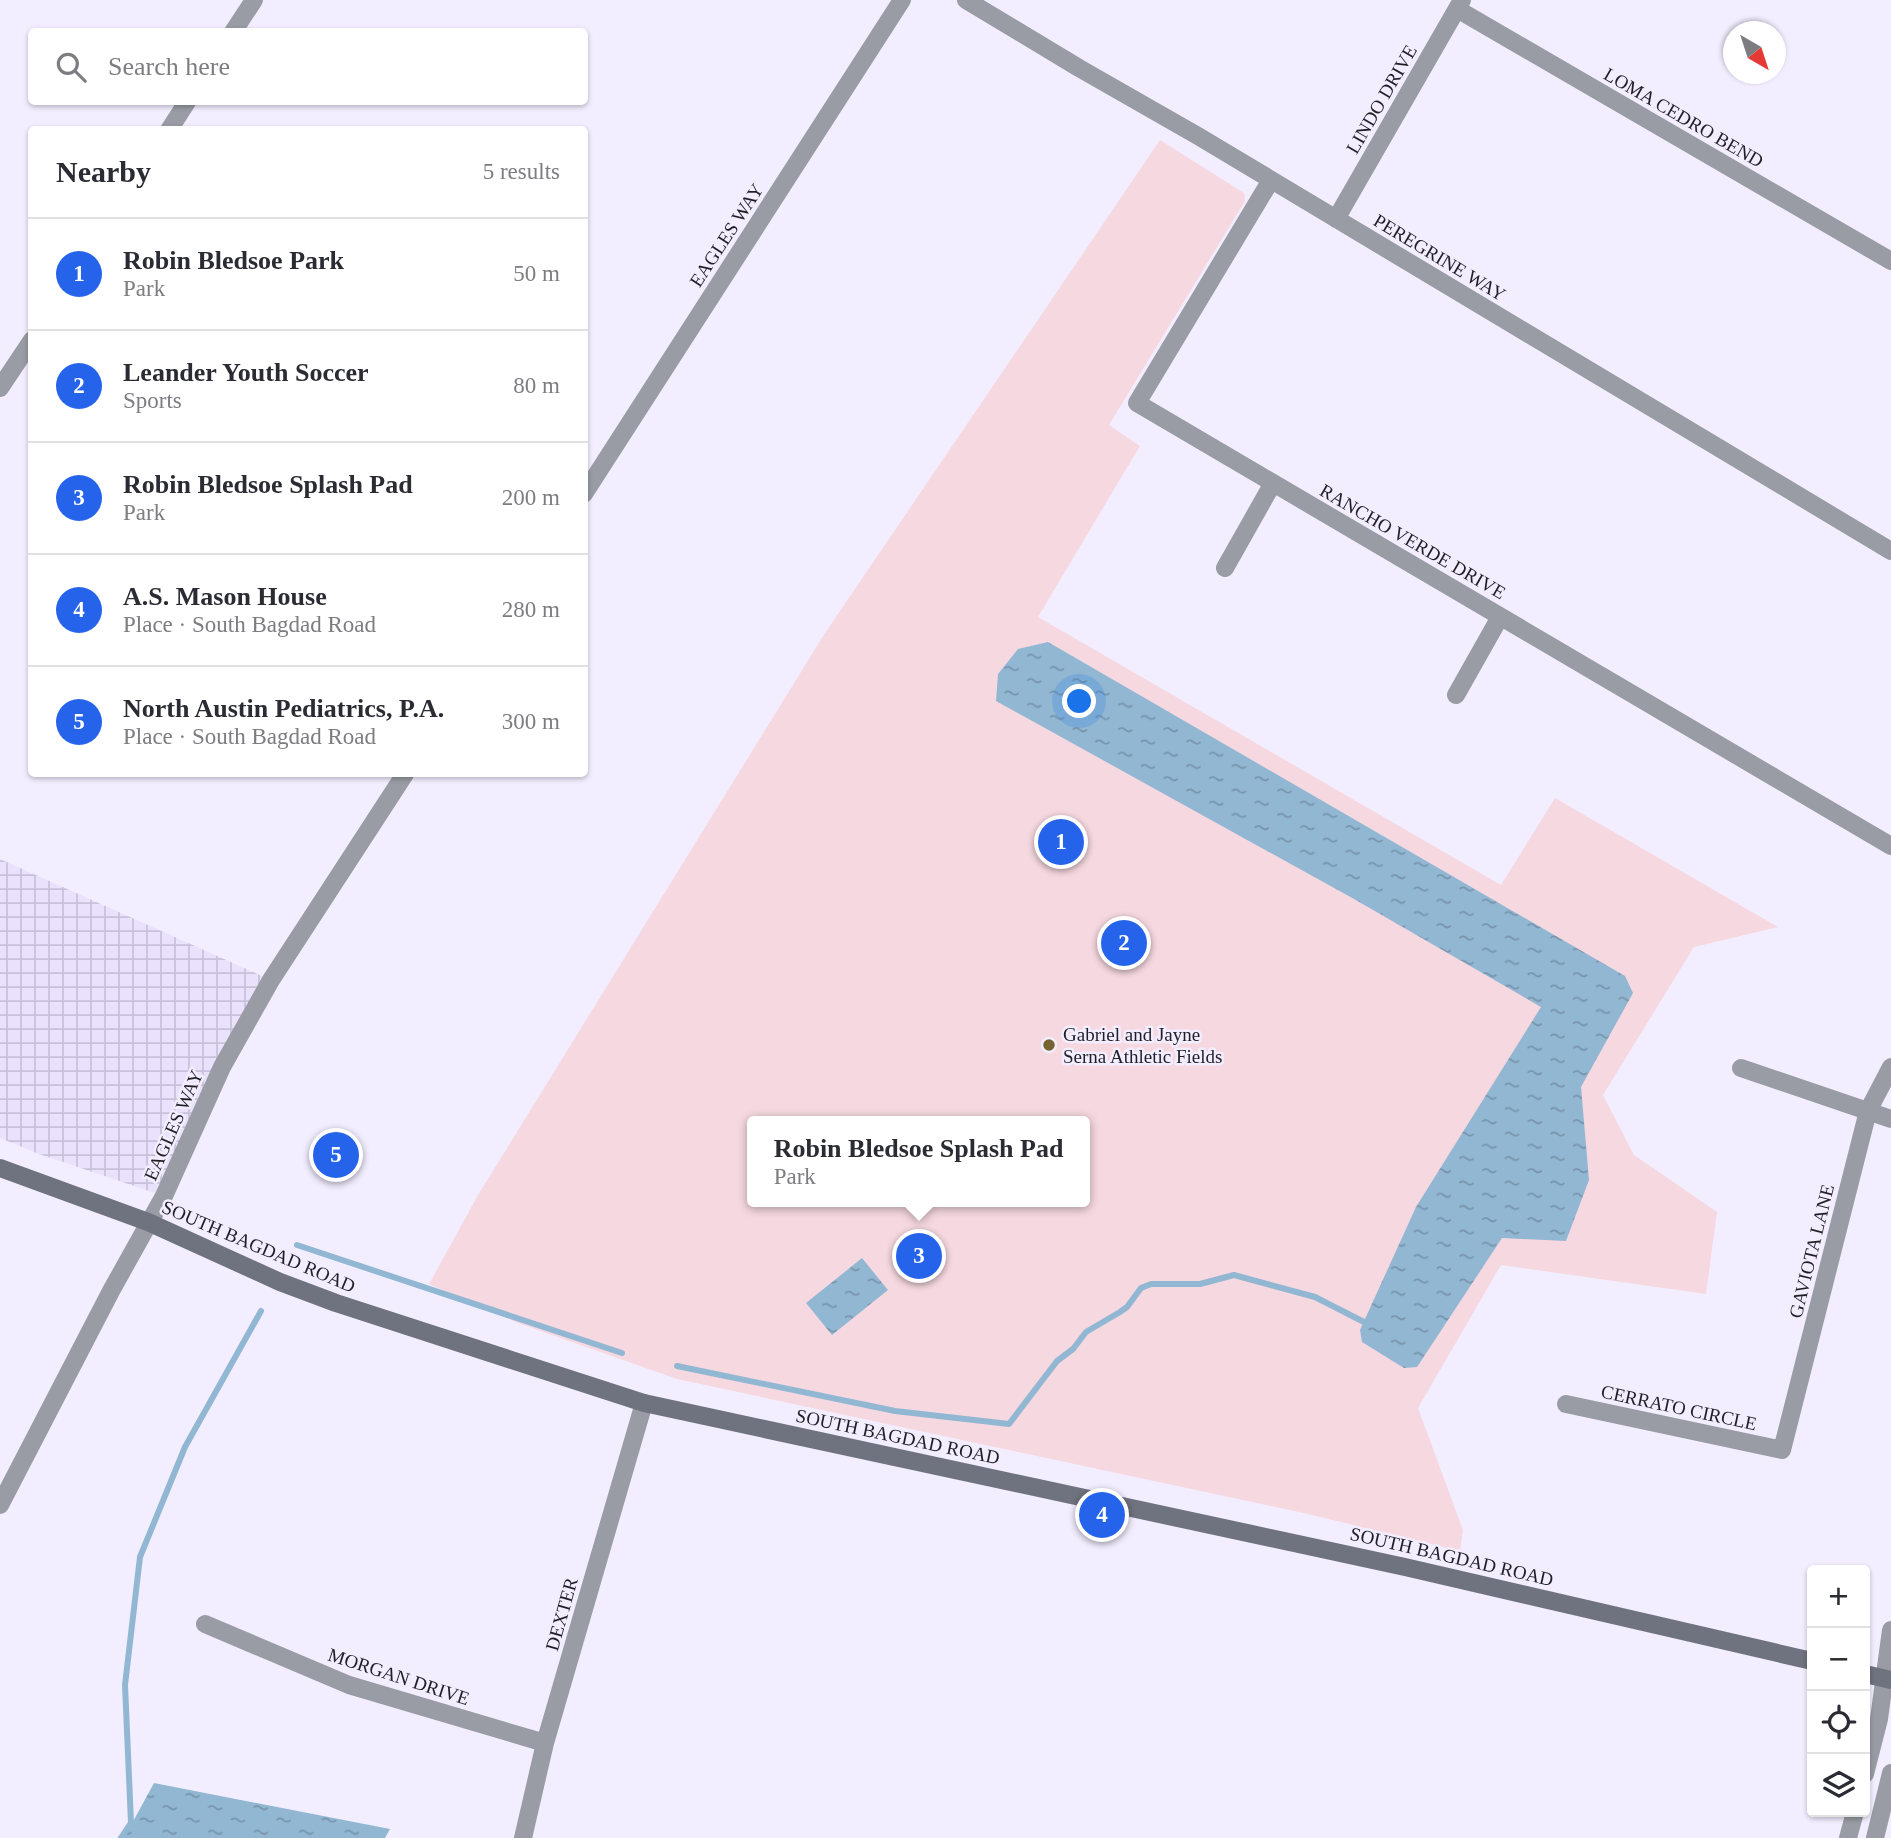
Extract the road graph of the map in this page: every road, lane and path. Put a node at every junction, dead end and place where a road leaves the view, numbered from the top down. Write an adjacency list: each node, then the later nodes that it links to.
1 (254, 0): 5 (street)
2 (902, 0): 14 (street, EAGLES WAY)
3 (966, 0): 8 (street, PEREGRINE WAY)
4 (1460, 5): 9 (street, LINDO DRIVE); 10 (street, LOMA CEDRO BEND)
5 (236, 28)
6 (185, 105): 7 (street)
7 (172, 126)
8 (1271, 180): 9 (street, PEREGRINE WAY); 13 (street, RANCHO VERDE DRIVE)
9 (1336, 219): 15 (street, PEREGRINE WAY)
10 (1891, 261)
11 (28, 346): 12 (street)
12 (0, 388)
13 (1273, 483): 16 (street); 17 (street, RANCHO VERDE DRIVE)
14 (588, 488)
15 (1891, 551)
16 (1225, 568)
17 (1500, 617): 18 (street); 20 (street, RANCHO VERDE DRIVE)
18 (1456, 695)
19 (402, 777): 26 (street, EAGLES WAY)
20 (1891, 846)
21 (1891, 1067): 23 (street, GAVIOTA LANE)
22 (1741, 1068): 23 (street)
23 (1868, 1111): 24 (street); 29 (street, GAVIOTA LANE)
24 (1891, 1119)
25 (0, 1168): 26 (main road, SOUTH BAGDAD ROAD)
26 (148, 1222): 27 (main road, SOUTH BAGDAD ROAD); 30 (street, EAGLES WAY)
27 (644, 1403): 33 (main road, SOUTH BAGDAD ROAD); 36 (street, DEXTER)
28 (1566, 1404): 29 (street, CERRATO CIRCLE)
29 (1782, 1450)
30 (0, 1505)
31 (205, 1624): 36 (street, MORGAN DRIVE)
32 (1891, 1630): 35 (street)
33 (1807, 1660)
34 (1870, 1675): 35 (main road)
35 (1888, 1679): 37 (street)
36 (545, 1743): 40 (street, DEXTER)
37 (1870, 1754)
38 (1891, 1773): 42 (street)
39 (1854, 1817): 41 (street)
40 (523, 1838)
41 (1848, 1838)
42 (1875, 1838)

